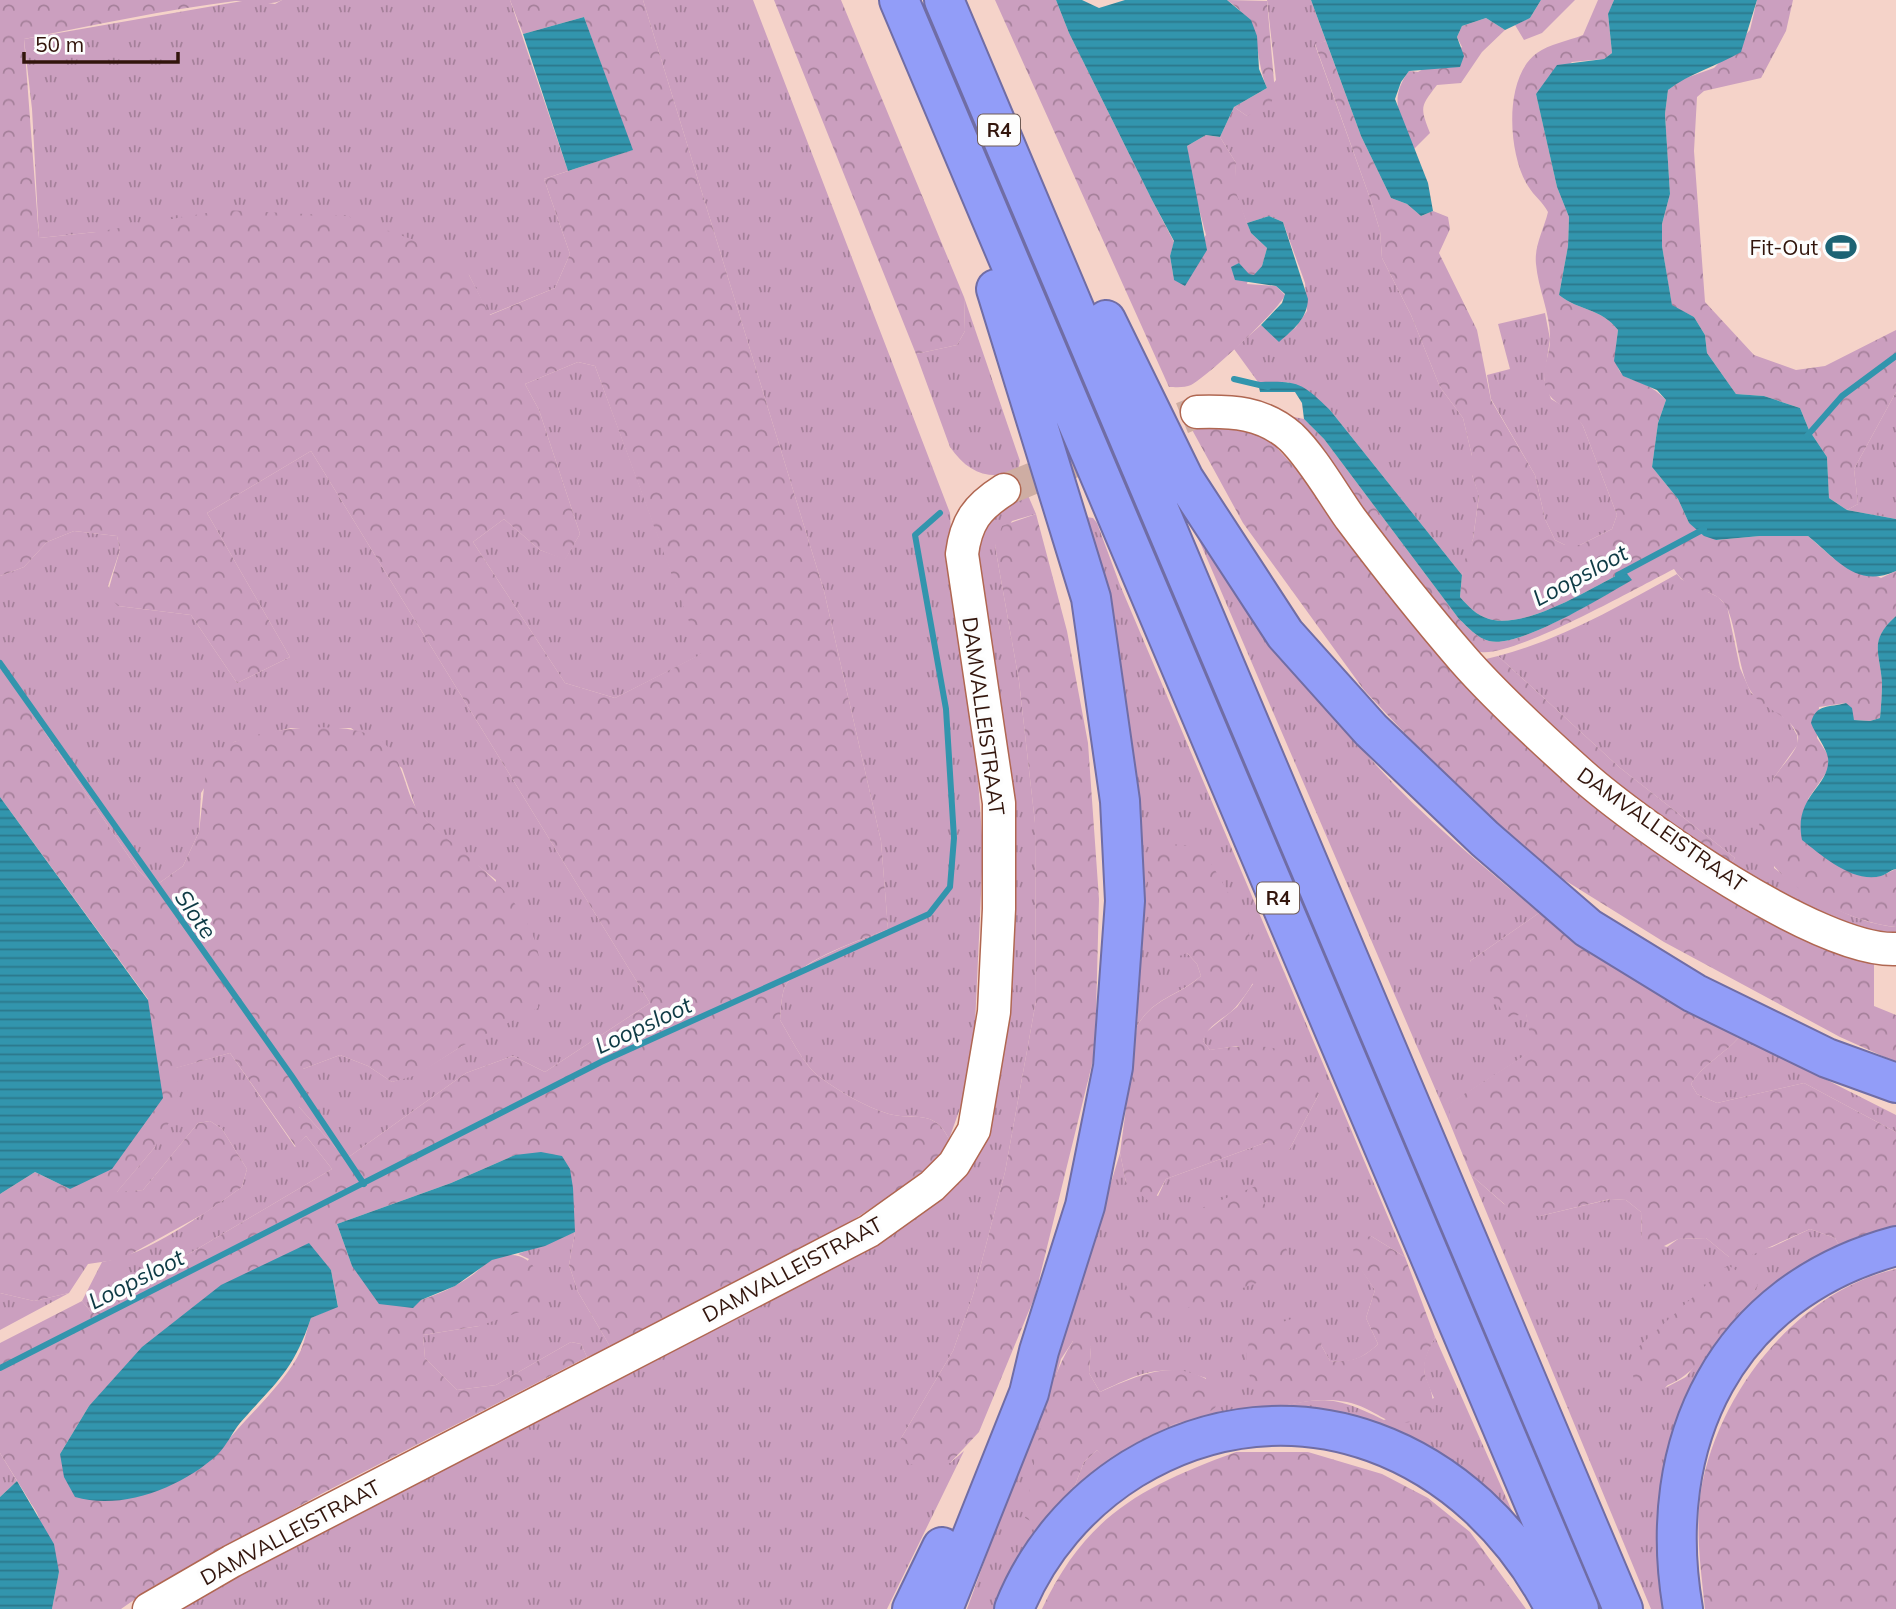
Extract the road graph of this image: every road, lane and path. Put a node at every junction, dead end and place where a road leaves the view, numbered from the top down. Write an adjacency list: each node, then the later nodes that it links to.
1 (899, 0): 3 (highway, R4)
2 (944, 0): 4 (highway, R4)
3 (978, 187): 12 (highway); 18 (highway, R4)
4 (1055, 261): 8 (highway); 19 (highway, R4)
5 (1197, 411): 7 (street, DAMVALLEISTRAAT)
6 (1004, 490): 13 (street, DAMVALLEISTRAAT)
7 (1896, 949)
8 (1827, 1058): 9 (highway); 10 (highway)
9 (1896, 1083)
10 (1896, 1100)
11 (1896, 1246): 20 (highway)
12 (1039, 1351): 14 (highway); 15 (highway)
13 (149, 1609)
14 (912, 1609)
15 (943, 1609)
16 (1014, 1609): 17 (highway)
17 (1555, 1609)
18 (1579, 1609)
19 (1623, 1609)
20 (1683, 1609)

